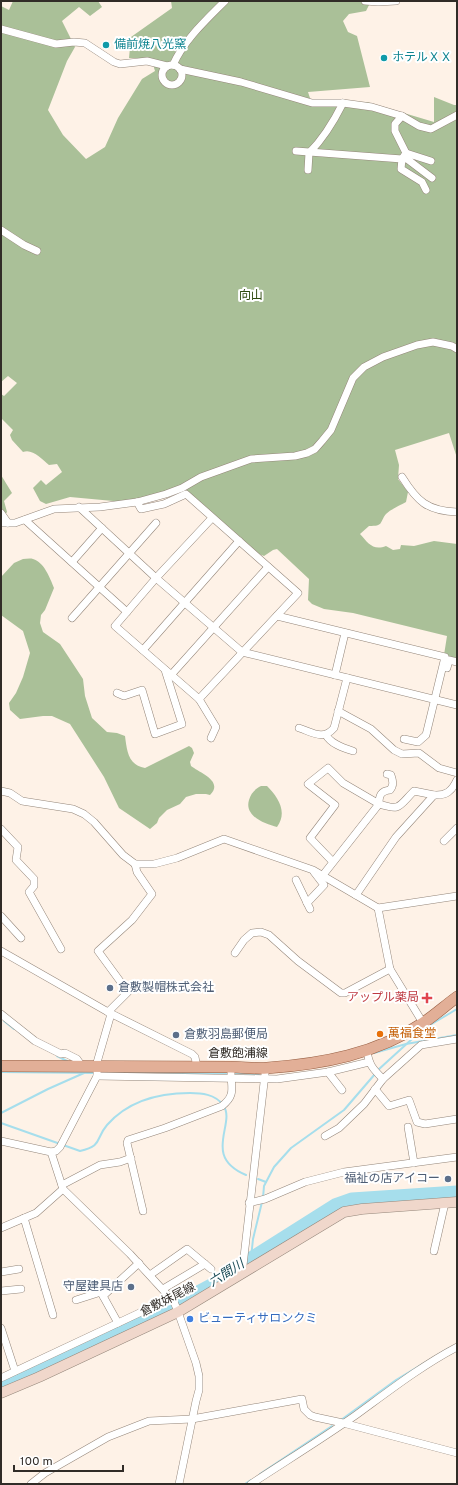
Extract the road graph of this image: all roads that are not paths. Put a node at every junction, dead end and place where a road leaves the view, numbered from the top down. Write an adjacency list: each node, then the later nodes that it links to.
1 (225, 1): 5 (street)
2 (365, 1): 3 (street)
3 (396, 1)
4 (1, 29): 5 (street)
5 (174, 67): 6 (street)
6 (343, 103): 8 (street); 10 (street)
7 (457, 115): 8 (street)
8 (402, 116): 11 (street)
9 (296, 151): 10 (street)
10 (309, 153): 11 (street); 13 (street)
11 (404, 156): 12 (street); 14 (street); 15 (street)
12 (431, 161)
13 (308, 170)
14 (432, 178)
15 (426, 190)
16 (1, 230): 17 (street)
17 (37, 251)
18 (457, 349): 20 (street)
19 (402, 477): 22 (street)
20 (137, 502): 21 (street); 24 (street)
21 (79, 507): 25 (street); 28 (street)
22 (457, 512)
23 (1, 513): 26 (street)
24 (212, 518): 29 (street); 33 (street)
25 (25, 520): 26 (street); 31 (street)
26 (4, 523)
27 (156, 523): 30 (street)
28 (102, 528): 30 (street); 31 (street)
29 (239, 541): 32 (street); 35 (street)
30 (129, 553): 33 (street); 34 (street)
31 (72, 562): 34 (street)
32 (268, 567): 37 (street); 39 (street)
33 (156, 578): 35 (street); 36 (street)
34 (100, 587): 36 (street); 38 (street)
35 (184, 602): 39 (street); 41 (street)
36 (127, 612): 41 (street)
37 (278, 616): 40 (street); 42 (street)
38 (72, 618)
39 (213, 628): 42 (street); 45 (street)
40 (345, 633): 46 (street); 50 (street)
41 (143, 650): 44 (street)
42 (242, 652): 46 (street); 49 (street)
43 (457, 662): 50 (street)
44 (164, 669): 45 (street); 48 (street)
45 (171, 675): 49 (street)
46 (335, 675): 47 (street)
47 (348, 678): 50 (street); 52 (street)
48 (117, 693)
49 (199, 699): 55 (street)
50 (437, 700): 51 (street); 56 (street)
51 (457, 705)
52 (338, 711): 54 (street); 58 (street)
53 (299, 728): 54 (street)
54 (326, 735): 57 (street)
55 (211, 738)
56 (404, 739)
57 (353, 751)
58 (457, 773)
59 (387, 774): 63 (street)
60 (457, 780): 62 (street)
61 (1, 792): 68 (street)
62 (434, 796): 63 (street); 72 (street)
63 (379, 804): 67 (street); 67 (street)
64 (457, 828): 66 (street)
65 (1, 829): 77 (street)
66 (444, 841)
67 (333, 862): 70 (street)
68 (135, 864): 69 (street); 82 (street)
69 (313, 870): 70 (street); 71 (street)
70 (323, 875): 72 (street)
71 (296, 880)
72 (356, 895): 74 (street)
73 (457, 896): 74 (street)
74 (378, 908): 80 (street)
75 (1, 916): 76 (street)
76 (20, 938)
77 (61, 949)
78 (1, 951): 82 (street)
79 (235, 953): 80 (street)
80 (390, 969): 84 (street)
81 (457, 997): 84 (main road, 倉敷飽浦線)
82 (109, 1013): 89 (street); 90 (street)
83 (1, 1014): 88 (street)
84 (423, 1023): 86 (main road, 倉敷飽浦線)
85 (457, 1039): 94 (street)
86 (368, 1057): 92 (street); 93 (main road, 倉敷飽浦線); 94 (street)
87 (1, 1066): 88 (main road, 倉敷飽浦線)
88 (82, 1066): 90 (main road, 倉敷飽浦線)
89 (197, 1067): 90 (main road, 倉敷飽浦線); 91 (main road, 倉敷飽浦線)
90 (97, 1071): 91 (street); 101 (street)
91 (231, 1072): 93 (main road, 倉敷飽浦線); 103 (street)
92 (328, 1072): 93 (street); 96 (street)
93 (265, 1073): 107 (street)
94 (382, 1078): 95 (street)
95 (375, 1089): 97 (street); 99 (street)
96 (342, 1090)
97 (457, 1119)
98 (408, 1127): 104 (street)
99 (325, 1136)
100 (1, 1141): 101 (street)
101 (51, 1152): 105 (street)
102 (457, 1157): 104 (street)
103 (131, 1158): 105 (street); 109 (street)
104 (414, 1163): 107 (street)
105 (62, 1187): 110 (street); 113 (street)
106 (457, 1202): 108 (main road, 倉敷妹尾線)
107 (249, 1203): 116 (street)
108 (445, 1203): 112 (street); 116 (main road, 倉敷妹尾線)
109 (143, 1210)
110 (24, 1218): 111 (street); 124 (street)
111 (1, 1228)
112 (434, 1250)
113 (139, 1263): 117 (street); 121 (street)
114 (19, 1269): 115 (street)
115 (1, 1272)
116 (242, 1272): 123 (main road, 倉敷妹尾線)
117 (150, 1275): 119 (street); 119 (street)
118 (21, 1289): 120 (street)
119 (163, 1289): 123 (street)
120 (1, 1291)
121 (103, 1296): 122 (street); 125 (street)
122 (76, 1300)
123 (175, 1305): 125 (street); 130 (main road, 倉敷妹尾線); 131 (street)
124 (53, 1315)
125 (118, 1323): 128 (street)
126 (1, 1328): 128 (street)
127 (457, 1347): 132 (street)
128 (15, 1371): 129 (street)
129 (1, 1378)
130 (1, 1393)
131 (192, 1419): 132 (street); 134 (street); 135 (street)
132 (343, 1423): 133 (street); 136 (street)
133 (457, 1453)
134 (31, 1484)
135 (179, 1484)
136 (252, 1484)

